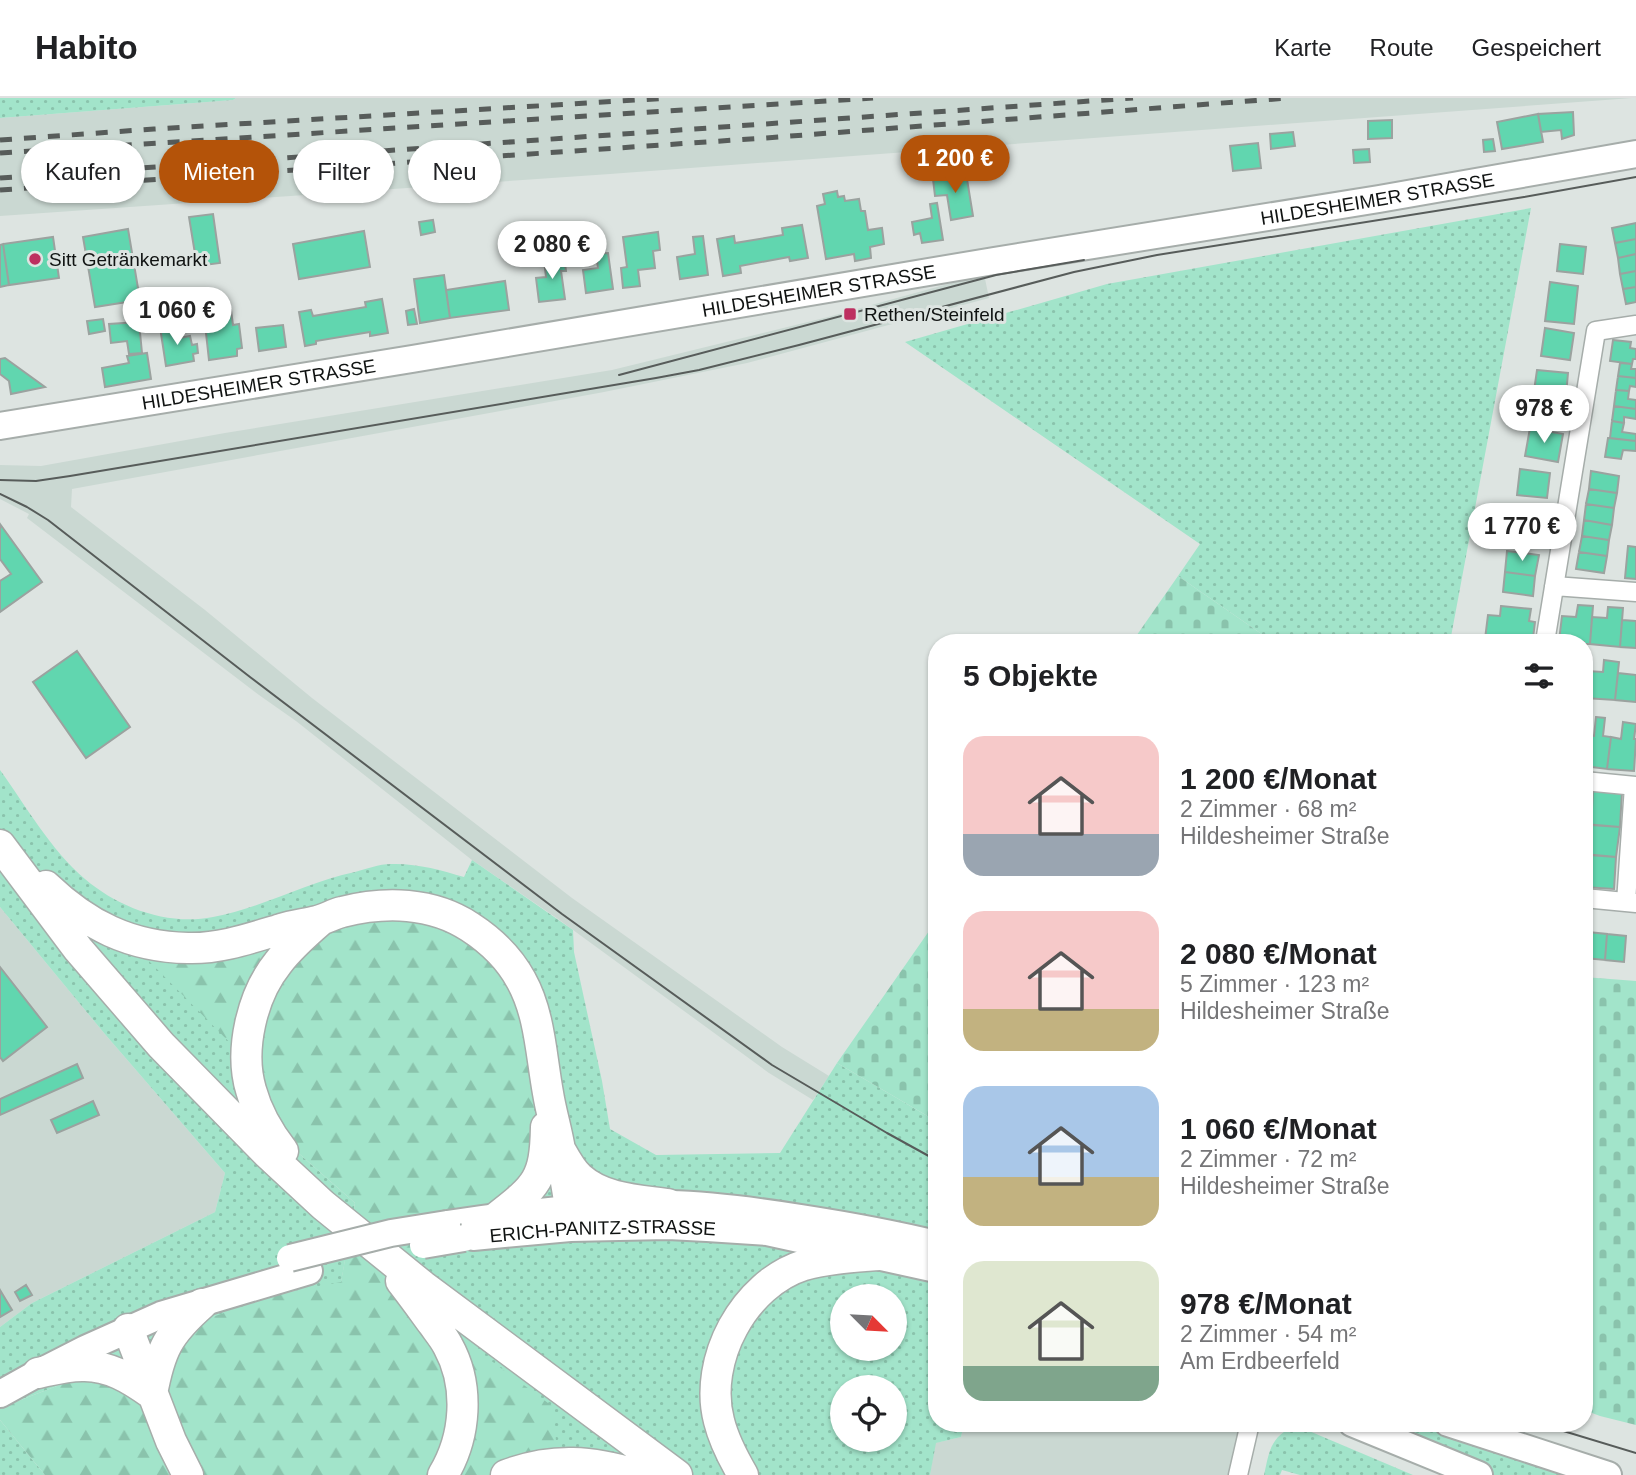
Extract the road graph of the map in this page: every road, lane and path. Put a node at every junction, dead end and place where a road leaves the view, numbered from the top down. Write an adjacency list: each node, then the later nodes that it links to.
1 (1636, 154): 3 (street, HILDESHEIMER STRASSE)
2 (1636, 325): 4 (street)
3 (0, 426)
4 (1554, 586): 5 (street); 6 (street)
5 (1636, 593)
6 (1546, 634)
7 (1593, 782): 8 (street)
8 (1635, 786): 11 (street)
9 (0, 844): 12 (main road); 16 (main road)
10 (1593, 899): 11 (street)
11 (1631, 903)
12 (320, 921): 13 (main road); 16 (main road)
13 (547, 1091): 14 (main road); 17 (main road)
14 (561, 1151): 15 (main road); 18 (main road)
15 (668, 1204): 18 (street, ERICH-PANITZ-STRASSE); 20 (street, ERICH-PANITZ-STRASSE)
16 (323, 1205): 21 (main road)
17 (497, 1217): 18 (street, ERICH-PANITZ-STRASSE); 19 (street, ERICH-PANITZ-STRASSE)
18 (570, 1218): 19 (street, ERICH-PANITZ-STRASSE); 22 (street, ERICH-PANITZ-STRASSE)
19 (455, 1231): 23 (street, ERICH-PANITZ-STRASSE, bridge)
20 (928, 1242)
21 (372, 1245): 35 (main road); 38 (main road)
22 (879, 1255): 24 (street, ERICH-PANITZ-STRASSE); 39 (main road)
23 (300, 1264): 25 (street, ERICH-PANITZ-STRASSE); 26 (street, ERICH-PANITZ-STRASSE)
24 (928, 1267)
25 (202, 1304): 26 (street, ERICH-PANITZ-STRASSE); 30 (main road)
26 (125, 1322): 27 (street, ERICH-PANITZ-STRASSE); 28 (street, ERICH-PANITZ-STRASSE); 30 (main road)
27 (38, 1373): 29 (street, ERICH-PANITZ-STRASSE); 30 (main road)
28 (0, 1377)
29 (0, 1394)
30 (152, 1394): 34 (main road)
31 (1248, 1432): 40 (street)
32 (1374, 1432): 41 (street)
33 (1476, 1432): 42 (street)
34 (188, 1475)
35 (443, 1475)
36 (506, 1475): 37 (main road)
37 (639, 1475)
38 (677, 1475)
39 (743, 1475)
40 (1238, 1475)
41 (1479, 1475)
42 (1608, 1475)

